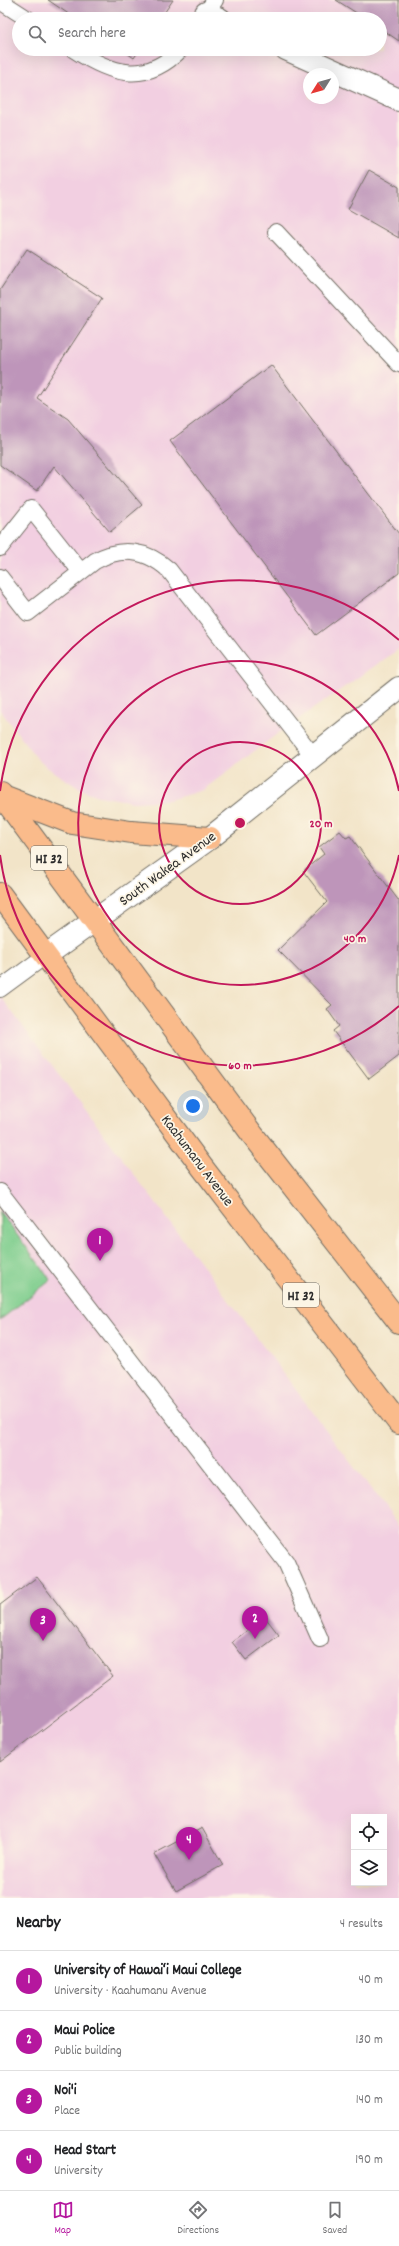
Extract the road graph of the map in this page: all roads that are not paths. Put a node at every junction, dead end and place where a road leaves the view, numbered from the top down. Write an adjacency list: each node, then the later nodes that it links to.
1 (0, 0): 2 (lane)
2 (18, 12)
3 (84, 56): 4 (lane)
4 (174, 56)
5 (302, 56): 6 (street)
6 (399, 100)
7 (276, 232): 8 (lane)
8 (399, 364)
9 (0, 548): 10 (lane)
10 (81, 572): 11 (lane); 13 (lane)
11 (0, 577)
12 (399, 688): 13 (street, South Wakea Avenue)
13 (314, 757): 15 (street, South Wakea Avenue)
14 (1, 794): 15 (main road); 17 (main road, HI 32)
15 (210, 838): 17 (street, South Wakea Avenue)
16 (0, 894): 18 (main road, Kaahumanu Avenue / HI 32)
17 (95, 920): 18 (street, South Wakea Avenue); 21 (main road, HI 32)
18 (45, 956): 19 (lane); 22 (main road, Kaahumanu Avenue / HI 32)
19 (0, 990)
20 (0, 1192): 23 (lane)
21 (399, 1322)
22 (399, 1423)
23 (320, 1639)

